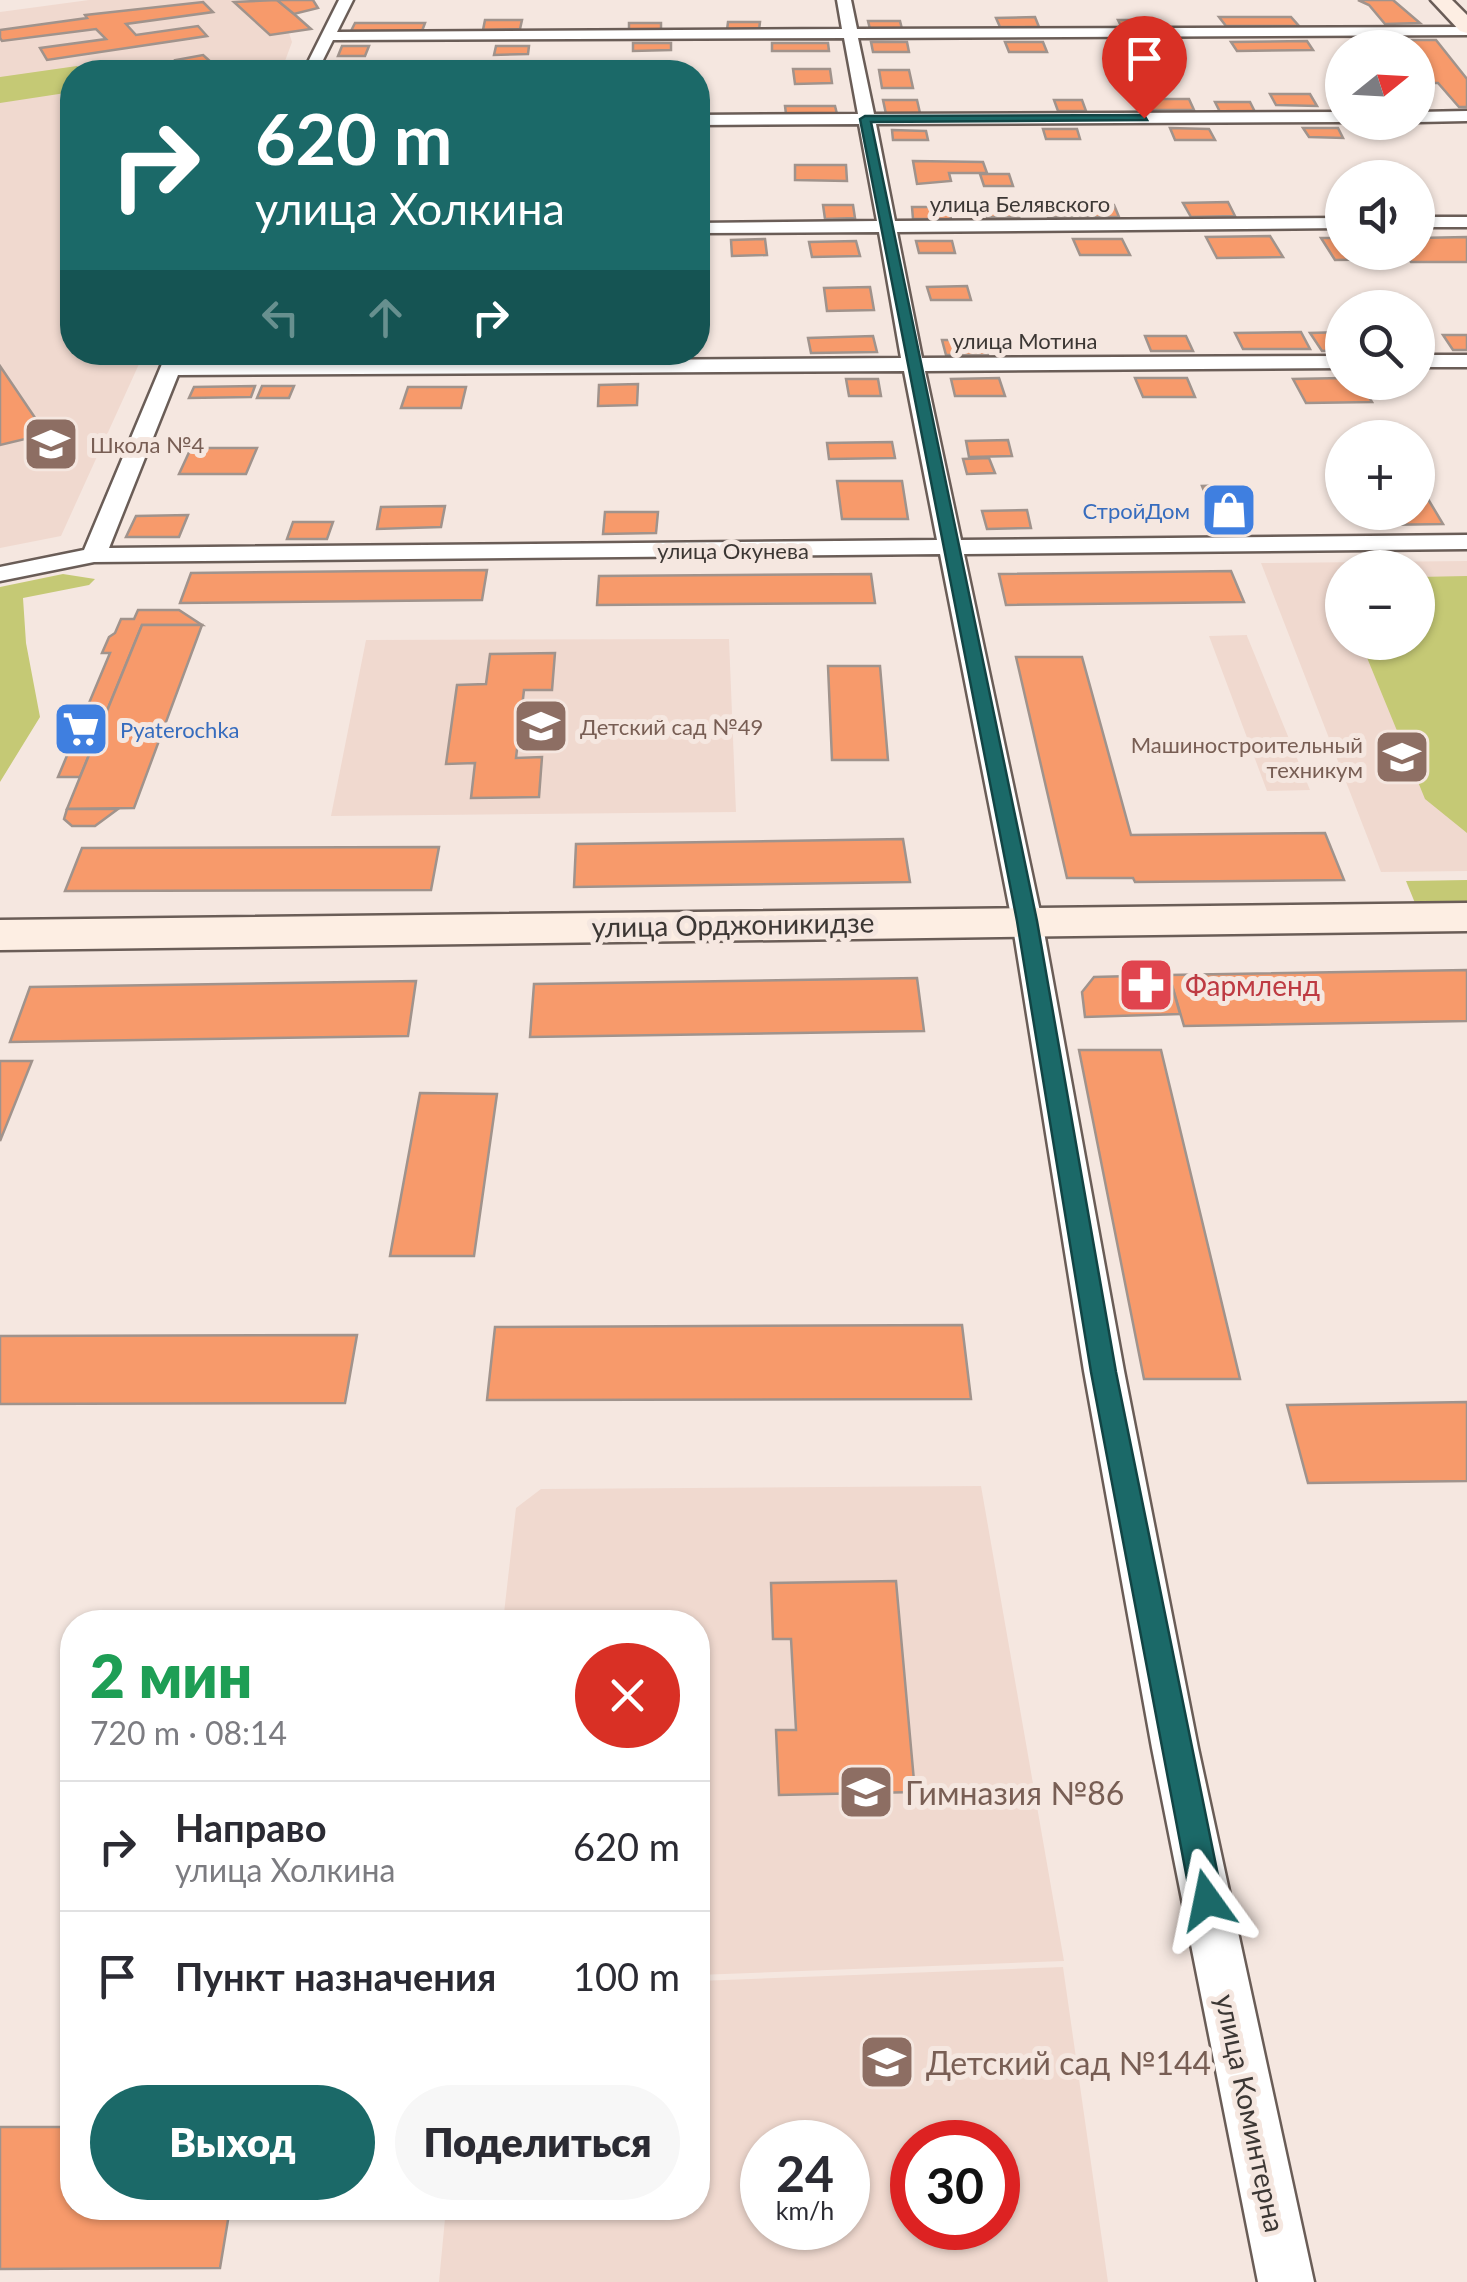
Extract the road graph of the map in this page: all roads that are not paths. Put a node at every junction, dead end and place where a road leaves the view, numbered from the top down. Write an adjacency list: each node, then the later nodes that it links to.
1 (346, 0): 6 (street)
2 (844, 0): 5 (street, улица Коминтерна)
3 (1440, 0): 4 (street)
4 (1467, 29): 5 (street)
5 (850, 34): 6 (street); 11 (street, улица Коминтерна)
6 (328, 36): 7 (street)
7 (316, 60)
8 (1435, 116): 9 (street)
9 (1467, 116)
10 (1325, 117): 11 (street)
11 (865, 119): 12 (street); 16 (street, улица Коминтерна)
12 (710, 120)
13 (1435, 222): 14 (street)
14 (1467, 222)
15 (1325, 223): 16 (street, улица Белявского)
16 (886, 226): 17 (street, улица Белявского); 23 (street, улица Коминтерна)
17 (710, 228)
18 (1467, 361): 20 (street)
19 (1325, 362): 23 (street, улица Мотина)
20 (1435, 362)
21 (170, 365): 26 (street)
22 (710, 365): 23 (street, улица Мотина)
23 (913, 366): 25 (street, улица Коминтерна)
24 (1467, 542): 25 (street, улица Окунева)
25 (953, 548): 26 (street, улица Окунева); 29 (street, улица Коминтерна)
26 (94, 554): 27 (street, улица Окунева)
27 (0, 574)
28 (1467, 917): 29 (street, улица Орджоникидзе)
29 (1027, 921): 30 (street, улица Орджоникидзе); 31 (street, улица Коминтерна)
30 (0, 935)
31 (1286, 2282)

